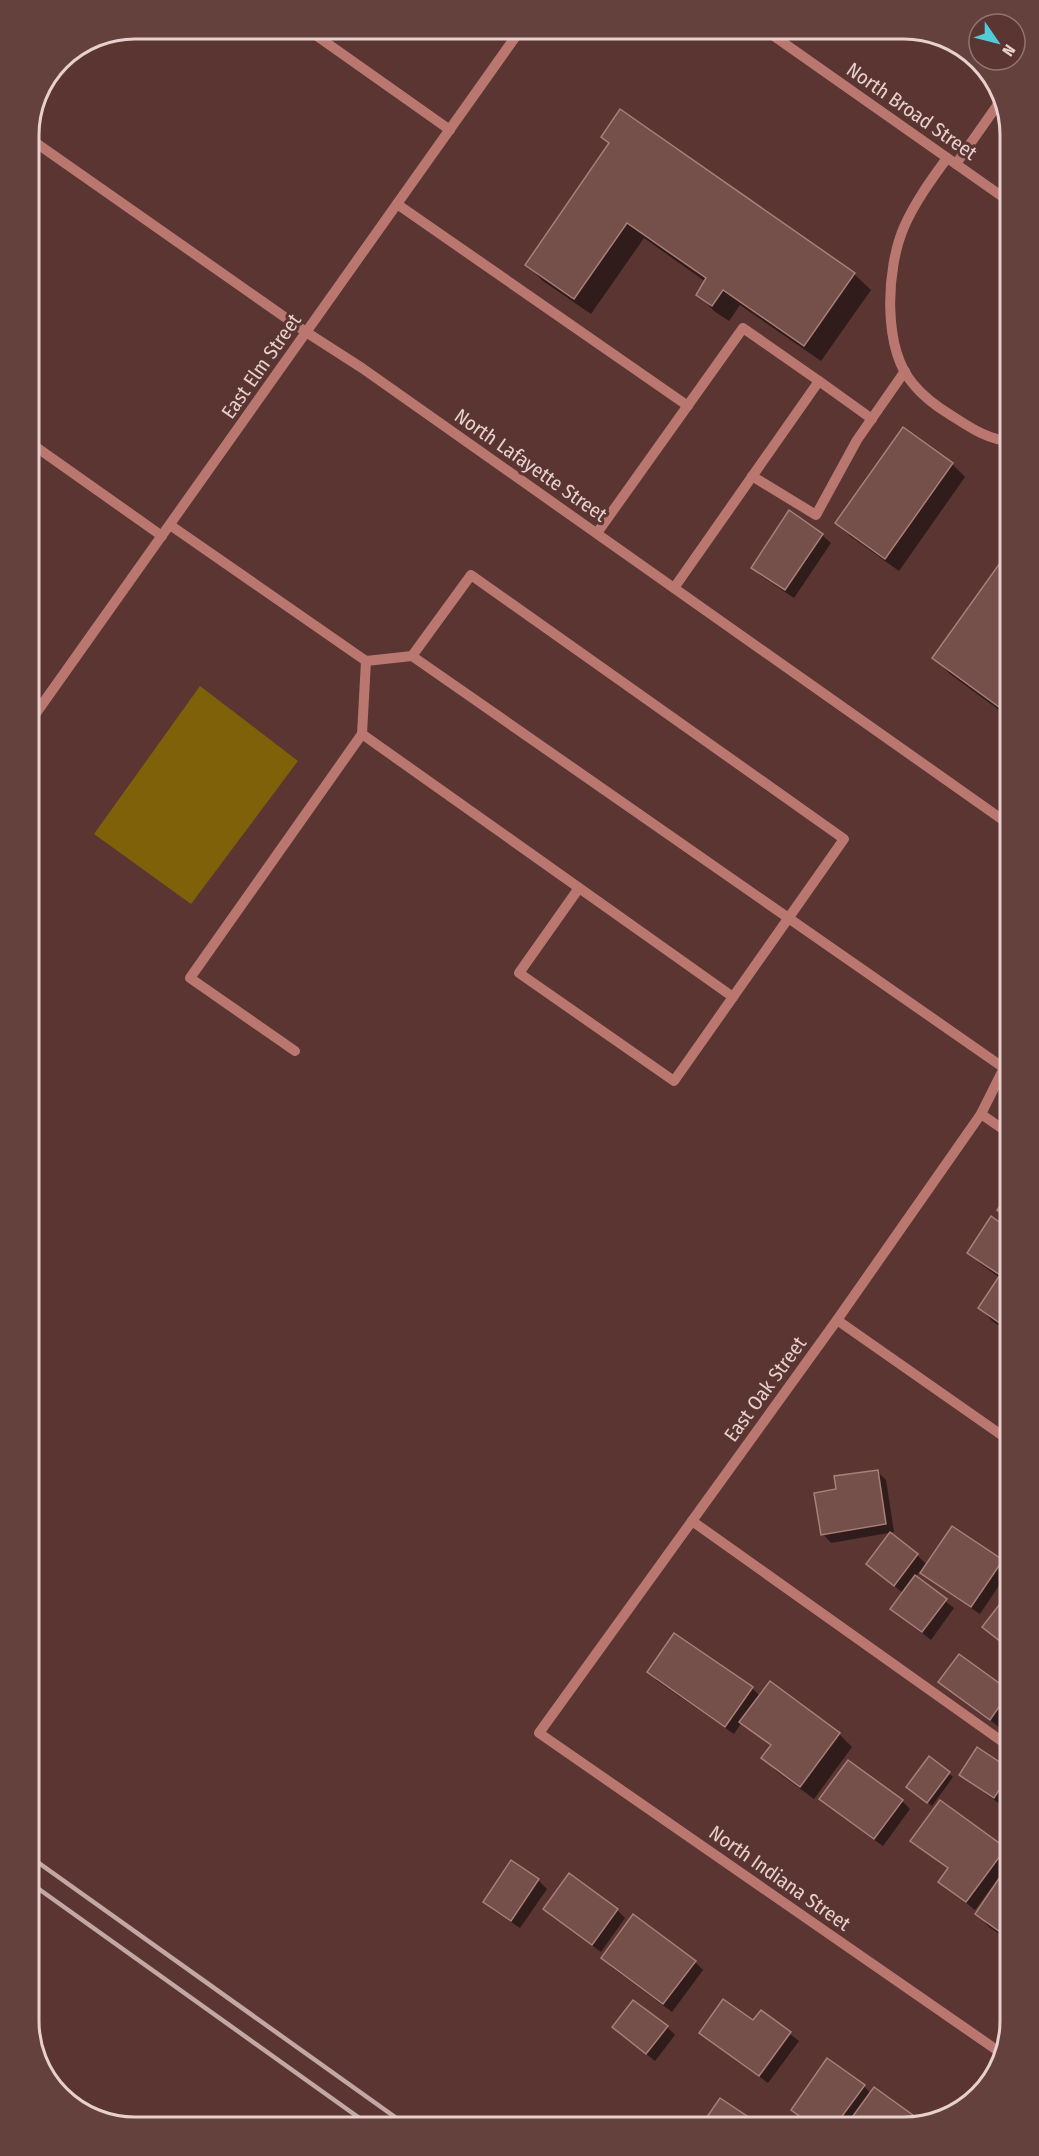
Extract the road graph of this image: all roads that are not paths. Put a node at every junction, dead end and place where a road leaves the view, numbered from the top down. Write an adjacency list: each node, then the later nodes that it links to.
1 (322, 39): 5 (street)
2 (514, 39): 5 (street, East Elm Street)
3 (778, 39): 7 (street, North Broad Street)
4 (995, 106): 7 (street)
5 (450, 130): 9 (street, East Elm Street)
6 (39, 145): 10 (street, North Lafayette Street)
7 (951, 161): 8 (street, North Broad Street); 11 (street)
8 (1000, 194)
9 (397, 204): 10 (street, East Elm Street); 13 (street)
10 (306, 332): 18 (street, East Elm Street); 19 (street, North Lafayette Street)
11 (905, 371): 14 (street); 15 (street)
12 (819, 381): 13 (street); 14 (street); 17 (street)
13 (688, 406): 19 (street)
14 (872, 418): 17 (street)
15 (1000, 438)
16 (39, 449): 20 (street)
17 (752, 476): 21 (street)
18 (170, 525): 20 (street, East Elm Street); 23 (street)
19 (597, 533): 21 (street, North Lafayette Street)
20 (162, 536): 24 (street, East Elm Street)
21 (674, 588): 26 (street, North Lafayette Street)
22 (412, 656): 23 (street); 28 (street); 28 (street)
23 (366, 661): 25 (street)
24 (39, 709)
25 (362, 734): 27 (street); 30 (street)
26 (1000, 817)
27 (579, 888): 29 (street); 29 (street)
28 (789, 918): 29 (street); 31 (street)
29 (734, 997)
30 (294, 1051)
31 (1000, 1059)
32 (1000, 1077): 33 (street, East Oak Street)
33 (981, 1114): 34 (street); 35 (street, East Oak Street)
34 (1000, 1127)
35 (837, 1320): 36 (street); 37 (street, East Oak Street)
36 (1000, 1434)
37 (692, 1521): 38 (street, East Oak Street); 39 (street)
38 (539, 1733): 40 (street, North Indiana Street)
39 (1000, 1739)
40 (996, 2049)

